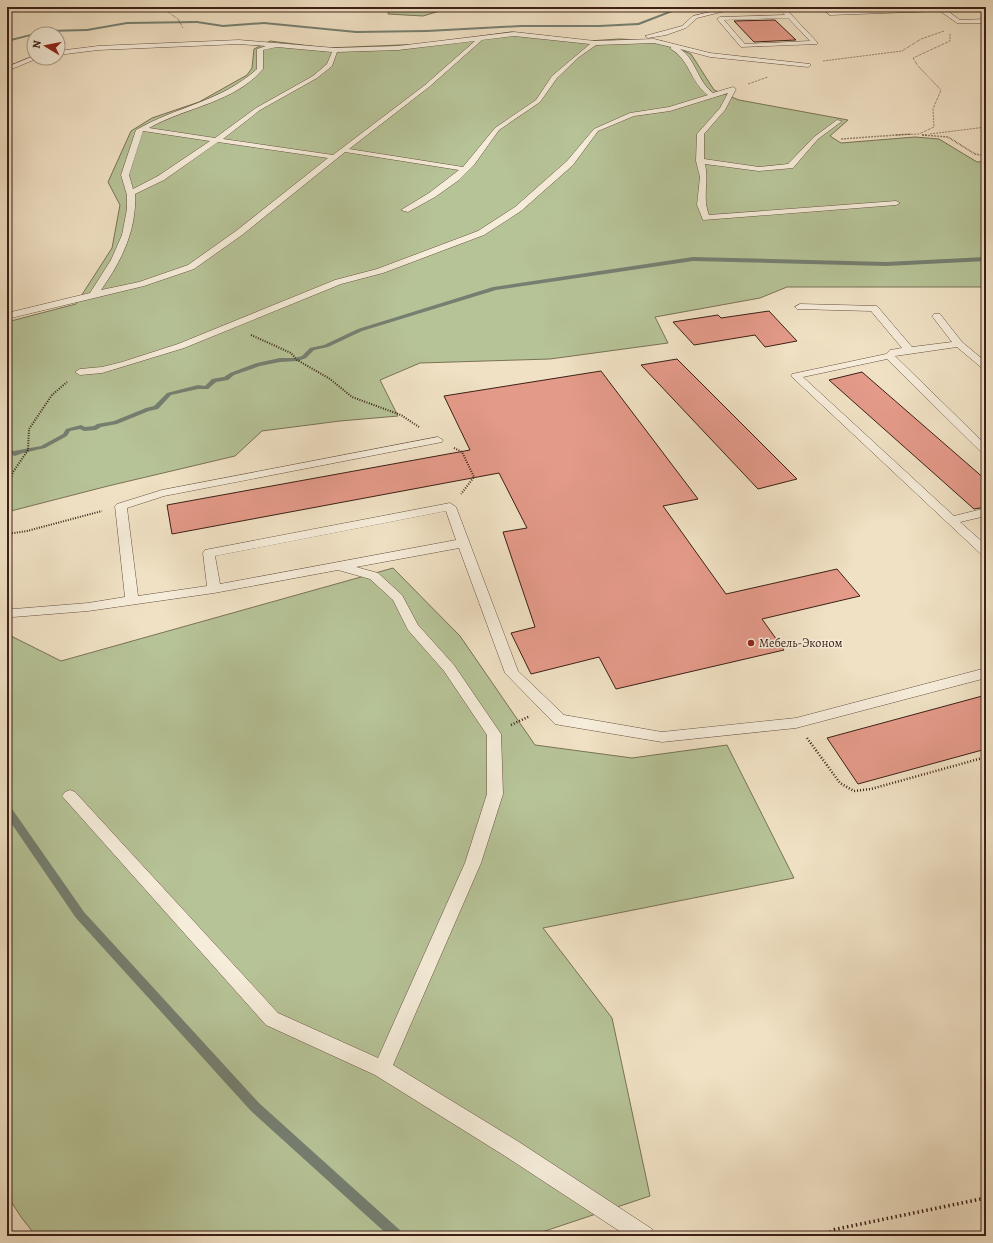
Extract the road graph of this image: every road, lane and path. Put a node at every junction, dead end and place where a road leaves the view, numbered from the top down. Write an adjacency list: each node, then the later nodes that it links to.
1 (161, 7): 10 (path)
2 (738, 7): 14 (lane)
3 (781, 7): 8 (lane)
4 (824, 7): 6 (lane)
5 (980, 7): 7 (lane)
6 (940, 8): 9 (lane)
7 (986, 11)
8 (790, 16): 8 (lane)
9 (986, 21)
10 (182, 25)
11 (947, 30): 21 (path)
12 (956, 31): 29 (path)
13 (480, 39): 16 (lane); 18 (lane); 32 (lane)
14 (620, 41): 15 (lane); 16 (lane)
15 (654, 41): 21 (lane); 25 (lane)
16 (595, 43): 36 (lane)
17 (278, 45): 18 (lane); 19 (lane); 28 (lane)
18 (335, 50): 31 (lane)
19 (66, 52)
20 (26, 61): 22 (lane)
21 (808, 65)
22 (7, 69)
23 (774, 75): 24 (path)
24 (732, 89): 25 (lane); 35 (lane)
25 (712, 96): 44 (lane)
26 (839, 121): 30 (lane)
27 (986, 127): 29 (path)
28 (141, 129): 31 (lane); 37 (lane)
29 (919, 134): 30 (path); 33 (path)
30 (816, 138): 35 (lane)
31 (216, 140): 34 (lane); 37 (lane)
32 (343, 150): 34 (lane); 36 (lane)
33 (986, 156)
34 (334, 157): 40 (lane)
35 (700, 161): 38 (lane)
36 (465, 168): 39 (lane)
37 (131, 193): 40 (lane)
38 (896, 203)
39 (405, 210)
40 (94, 294): 42 (lane)
41 (800, 307): 46 (lane)
42 (7, 316)
43 (936, 316): 45 (lane)
44 (234, 325): 49 (lane); 50 (path)
45 (959, 344): 46 (lane); 48 (lane)
46 (909, 350): 47 (lane)
47 (889, 356): 52 (lane); 57 (lane)
48 (986, 367)
49 (80, 372): 53 (path)
50 (401, 415)
51 (438, 440): 54 (lane); 55 (path)
52 (986, 451)
53 (7, 488)
54 (121, 506): 58 (path); 63 (lane)
55 (450, 507): 59 (lane); 62 (lane)
56 (986, 512): 57 (lane)
57 (952, 520): 60 (lane)
58 (7, 534)
59 (463, 543): 61 (lane); 66 (lane)
60 (986, 552)
61 (338, 566): 62 (lane); 68 (lane)
62 (214, 589): 63 (lane)
63 (132, 600): 64 (lane)
64 (7, 611)
65 (986, 673): 67 (lane)
66 (552, 711): 67 (lane); 68 (path)
67 (796, 723): 69 (path)
68 (494, 734): 71 (lane)
69 (986, 758)
70 (70, 796): 71 (lane)
71 (382, 1069): 73 (lane)
72 (986, 1192): 74 (path)
73 (645, 1236)
74 (828, 1236)

